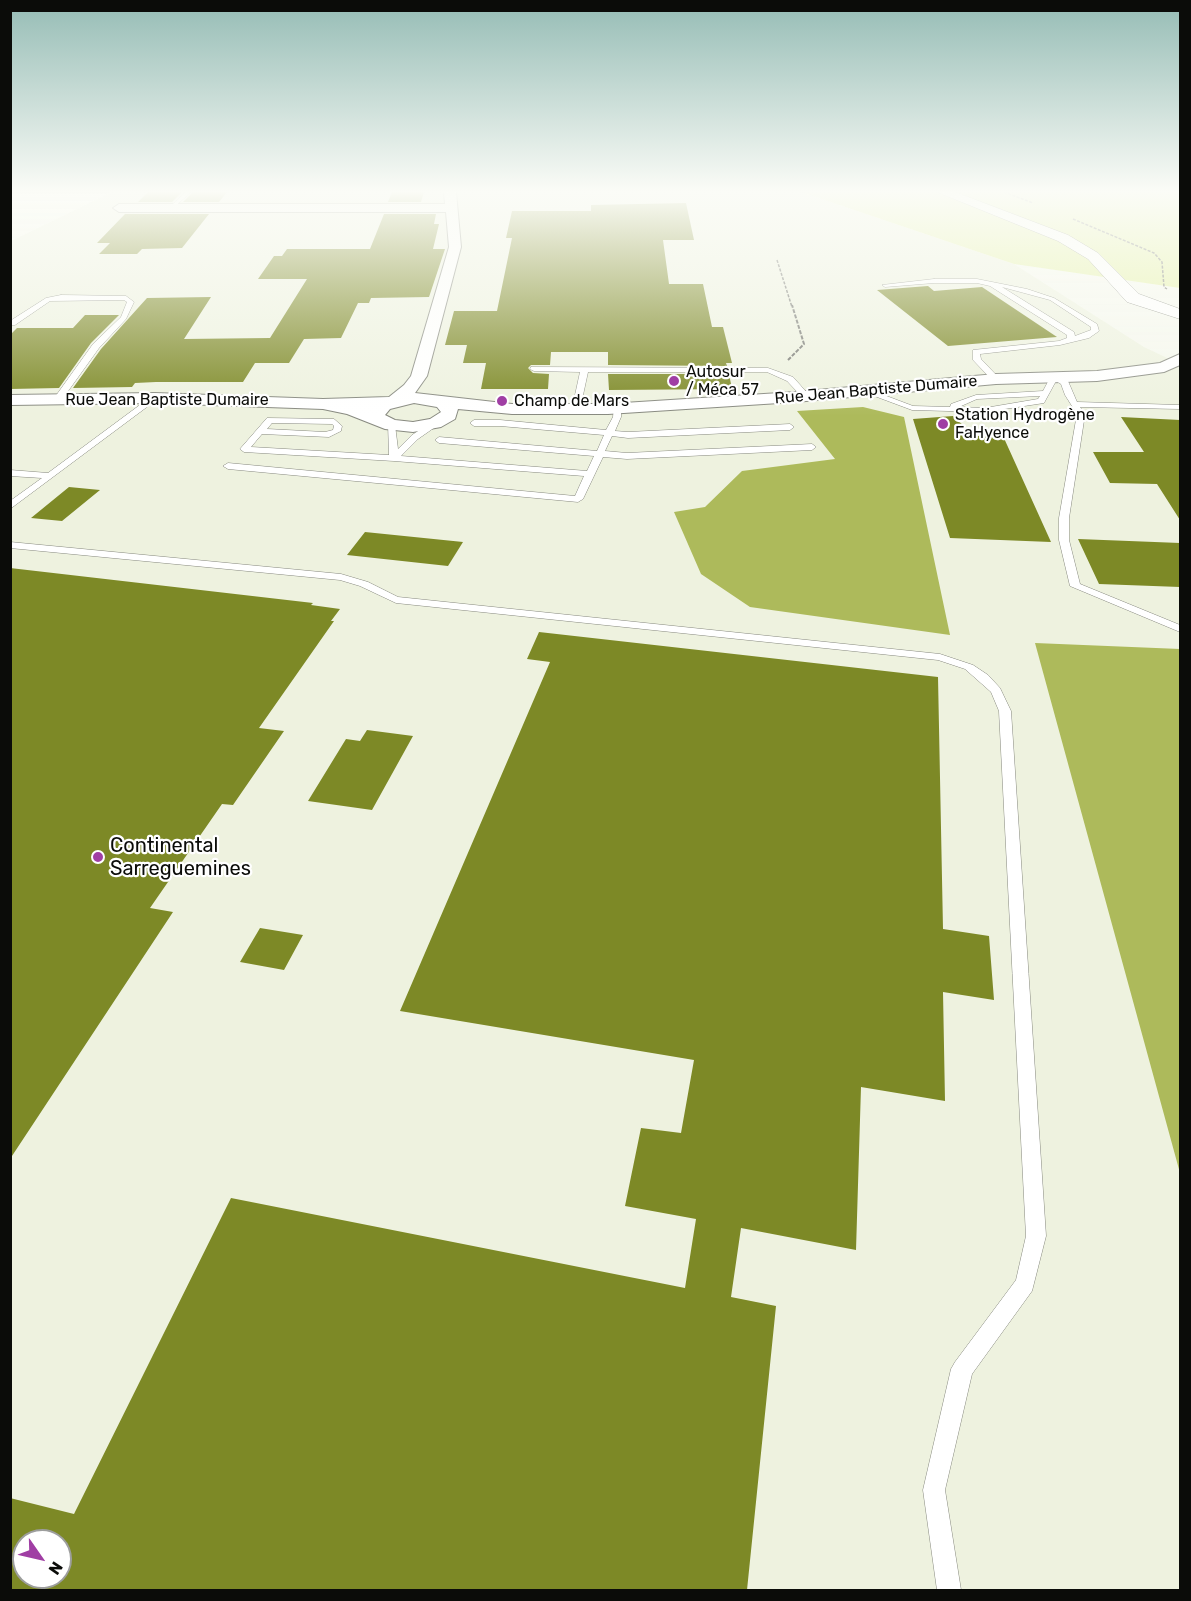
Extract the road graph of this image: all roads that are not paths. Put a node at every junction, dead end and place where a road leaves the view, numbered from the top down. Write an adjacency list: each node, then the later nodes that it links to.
1 (449, 267): 13 (street)
2 (1102, 267): 3 (main road)
3 (1107, 272): 6 (main road); 8 (main road)
4 (992, 284): 5 (lane); 9 (lane); 9 (lane)
5 (885, 285)
6 (1180, 314)
7 (12, 323): 22 (lane)
8 (1154, 324)
9 (1071, 339): 16 (lane)
10 (1180, 359): 15 (street, Rue Jean Baptiste Dumaire)
11 (534, 369): 12 (lane)
12 (585, 370): 20 (lane); 28 (lane)
13 (419, 376): 24 (street); 31 (street)
14 (1055, 376): 15 (street, Rue Jean Baptiste Dumaire); 16 (street, Rue Jean Baptiste Dumaire); 19 (lane); 26 (lane)
15 (1098, 376): 17 (street, Rue Jean Baptiste Dumaire)
16 (996, 379): 18 (street, Rue Jean Baptiste Dumaire)
17 (1180, 380)
18 (865, 391): 20 (street, Rue Jean Baptiste Dumaire); 30 (lane)
19 (1044, 395): 30 (lane); 30 (lane)
20 (806, 396): 29 (street, Rue Jean Baptiste Dumaire)
21 (155, 398): 22 (street, Rue Jean Baptiste Dumaire); 25 (street, Rue Jean Baptiste Dumaire); 45 (lane)
22 (58, 399): 23 (street, Rue Jean Baptiste Dumaire)
23 (10, 400)
24 (393, 402): 25 (street, Rue Jean Baptiste Dumaire); 31 (street, Rue Jean Baptiste Dumaire); 32 (street)
25 (323, 404): 32 (street, Rue Jean Baptiste Dumaire)
26 (1075, 404): 27 (lane); 48 (lane)
27 (1180, 407)
28 (576, 409): 29 (street, Rue Jean Baptiste Dumaire); 31 (street, Rue Jean Baptiste Dumaire)
29 (617, 409): 36 (lane)
30 (946, 409)
31 (439, 417): 32 (street, Rue Jean Baptiste Dumaire); 39 (lane); 40 (lane)
32 (384, 422): 40 (lane)
33 (474, 423): 36 (lane)
34 (790, 427): 36 (lane)
35 (260, 431): 35 (lane); 38 (lane)
36 (609, 434): 39 (lane)
37 (812, 447): 39 (lane)
38 (244, 449): 40 (lane); 41 (lane)
39 (599, 454): 44 (lane)
40 (393, 458): 44 (lane)
41 (228, 466): 43 (lane); 44 (lane)
42 (10, 473): 45 (lane)
43 (220, 474)
44 (589, 474)
45 (50, 476): 46 (lane)
46 (10, 506)
47 (10, 544): 49 (lane)
48 (1180, 629)
49 (949, 1590)

